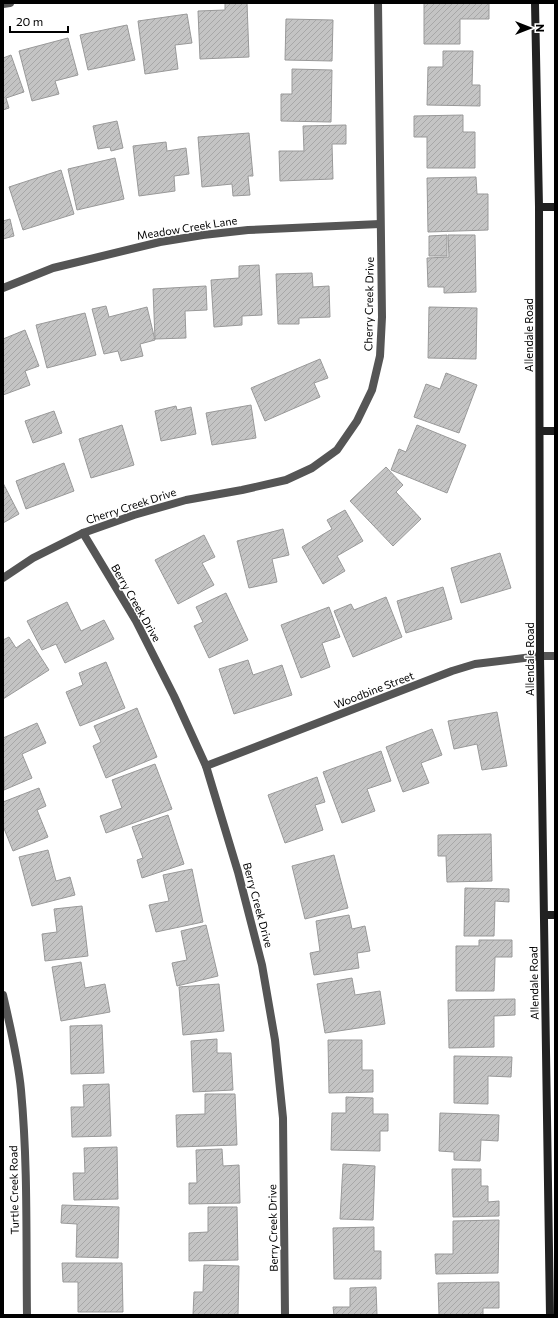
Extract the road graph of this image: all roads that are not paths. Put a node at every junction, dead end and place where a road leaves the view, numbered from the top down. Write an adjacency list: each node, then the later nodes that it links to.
1 (10, 3): 4 (street)
2 (378, 3): 7 (street, Cherry Creek Drive)
3 (535, 3): 5 (main road, Allendale Road)
4 (3, 4)
5 (539, 207): 6 (main road); 9 (main road, Allendale Road)
6 (555, 207)
7 (380, 224): 8 (street, Meadow Creek Lane); 11 (street, Cherry Creek Drive)
8 (3, 288)
9 (540, 431): 10 (main road); 13 (main road, Allendale Road)
10 (555, 431)
11 (83, 533): 12 (street, Cherry Creek Drive); 15 (street, Berry Creek Drive)
12 (3, 578)
13 (540, 656): 14 (street, Woodbine Street); 15 (street, Woodbine Street); 16 (main road, Allendale Road)
14 (555, 656)
15 (206, 766): 21 (street, Berry Creek Drive)
16 (544, 915): 17 (main road); 19 (main road, Allendale Road)
17 (555, 915)
18 (3, 995): 20 (street, Turtle Creek Road)
19 (551, 1174): 22 (main road, Allendale Road)
20 (27, 1315)
21 (285, 1315)
22 (550, 1315)

